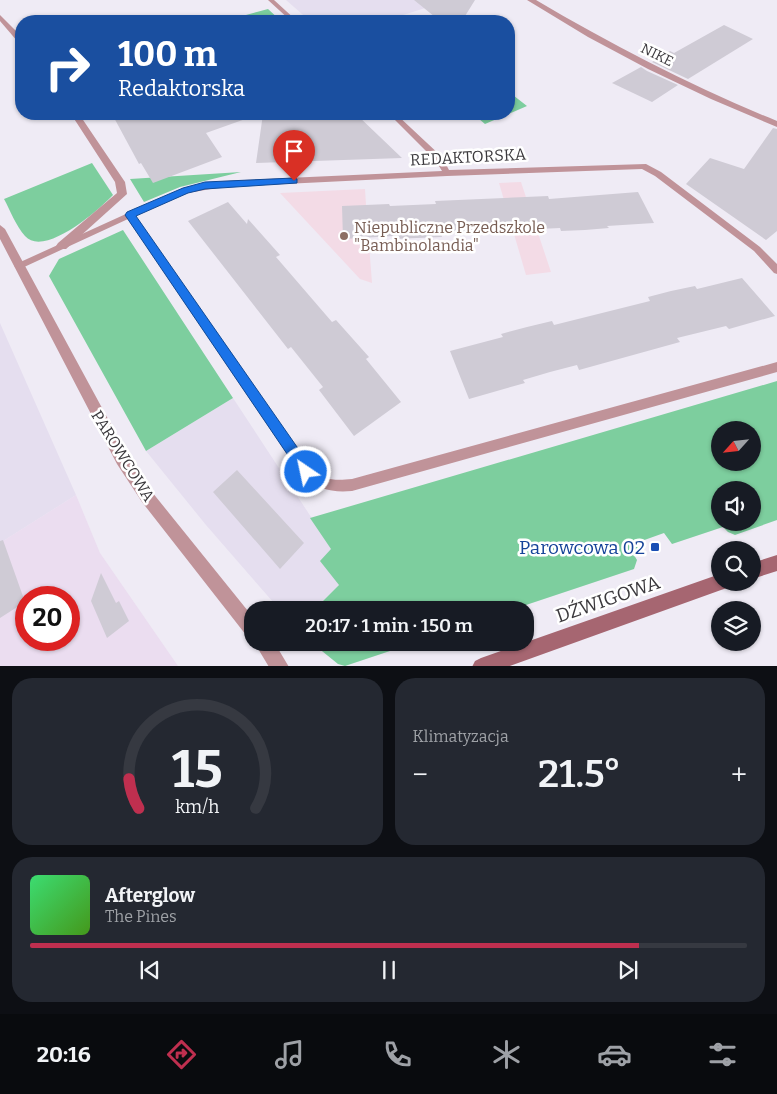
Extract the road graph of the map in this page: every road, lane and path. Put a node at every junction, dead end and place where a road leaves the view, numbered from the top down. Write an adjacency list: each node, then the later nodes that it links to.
1 (271, 0): 3 (lane)
2 (531, 0): 8 (street, NIKE)
3 (287, 15)
4 (0, 17): 5 (street)
5 (15, 33)
6 (79, 120): 12 (street)
7 (398, 120): 9 (lane)
8 (777, 124)
9 (447, 172): 10 (lane, REDAKTORSKA); 14 (lane, REDAKTORSKA)
10 (130, 215): 12 (lane); 15 (lane)
11 (0, 229): 13 (street, PAROWCOWA)
12 (62, 246): 13 (lane)
13 (19, 266): 19 (street, PAROWCOWA)
14 (777, 270)
15 (777, 367)
16 (777, 563): 17 (main road)
17 (761, 569)
18 (711, 586): 22 (main road, DŹWIGOWA)
19 (244, 619)
20 (269, 651): 21 (street)
21 (280, 666)
22 (481, 666)

